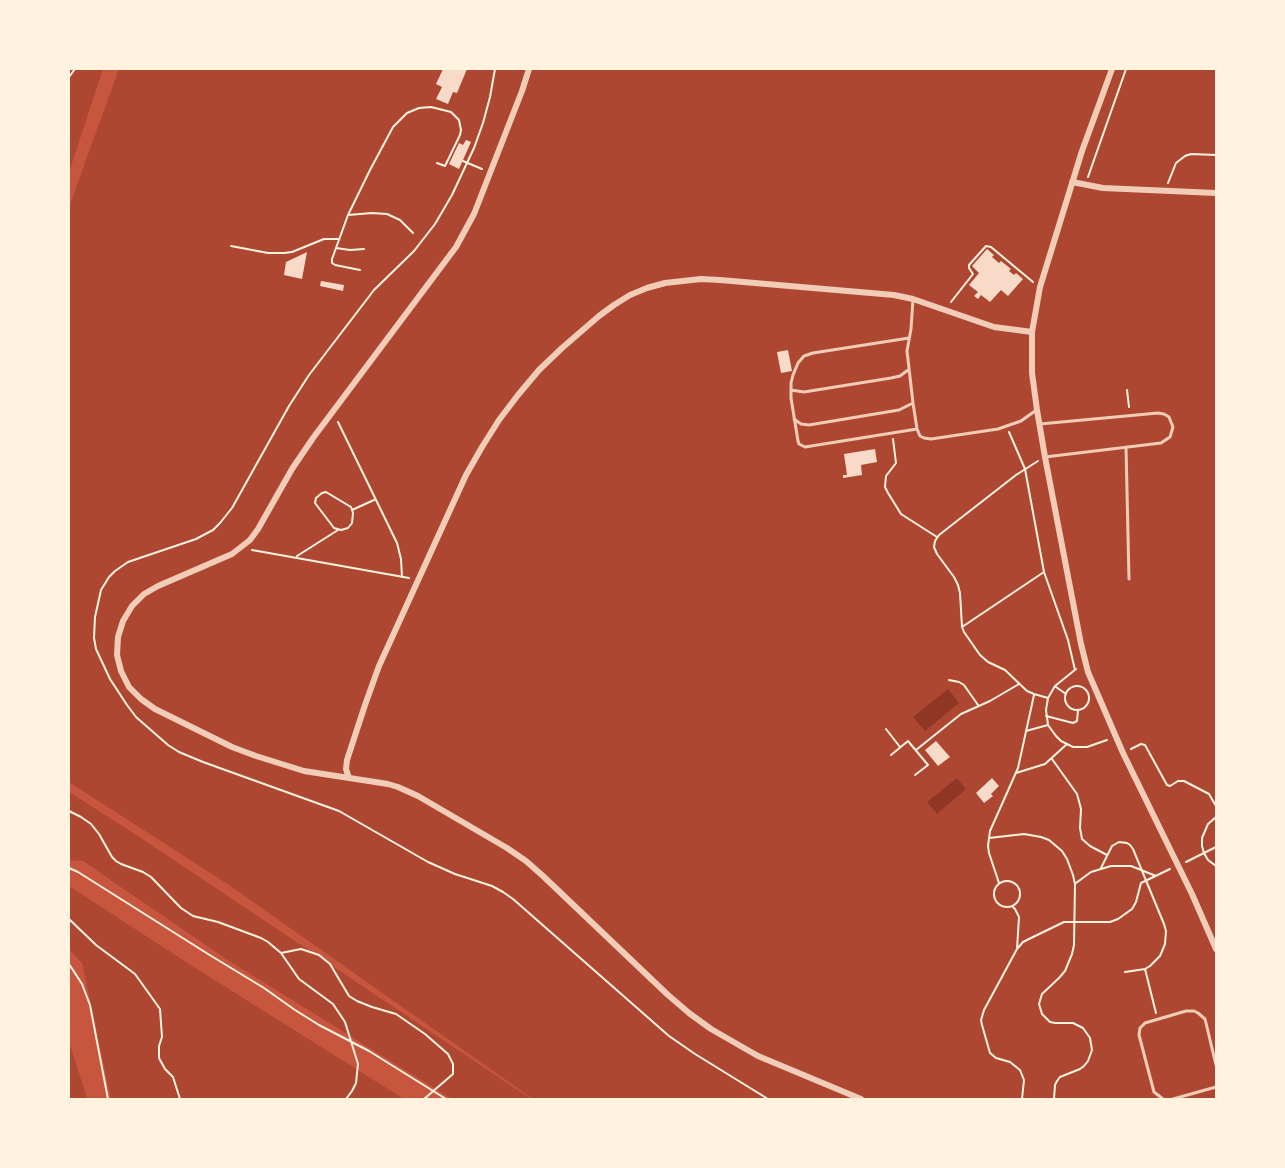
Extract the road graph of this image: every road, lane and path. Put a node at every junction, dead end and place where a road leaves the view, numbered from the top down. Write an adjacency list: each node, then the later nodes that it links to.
1 (75, 69): 6 (path)
2 (495, 69): 10 (path)
3 (529, 69): 11 (street)
4 (1112, 69): 12 (street)
5 (1126, 69): 13 (path)
6 (69, 77)
7 (1216, 155): 14 (path)
8 (463, 161): 10 (path)
9 (437, 163): 16 (path)
10 (467, 163): 11 (path); 114 (path)
11 (490, 173): 33 (street)
12 (1072, 182): 13 (street); 23 (street)
13 (1085, 185): 14 (street)
14 (1165, 191): 15 (street)
15 (1216, 194)
16 (348, 215): 17 (path); 18 (path)
17 (413, 233)
18 (340, 239): 19 (path); 20 (path)
19 (231, 246)
20 (336, 248): 21 (path); 22 (path)
21 (364, 249)
22 (360, 270)
23 (1040, 287): 25 (path); 26 (street)
24 (913, 299): 25 (street); 27 (lane); 52 (street)
25 (945, 310): 26 (street)
26 (1032, 332): 32 (street)
27 (909, 338): 28 (lane); 29 (lane)
28 (909, 370): 29 (lane); 31 (lane)
29 (791, 390): 35 (lane)
30 (1127, 390): 34 (path)
31 (913, 403): 35 (lane); 38 (lane)
32 (1037, 410): 36 (street); 37 (lane)
33 (333, 411): 43 (path); 47 (street)
34 (1130, 416): 36 (lane); 40 (lane)
35 (795, 419): 39 (lane)
36 (1040, 424): 41 (street)
37 (1006, 426): 38 (lane); 42 (path)
38 (917, 429): 39 (lane)
39 (892, 433): 46 (path)
40 (1126, 447): 41 (lane); 51 (lane)
41 (1046, 457): 42 (path); 54 (street)
42 (1025, 469): 46 (path); 49 (path)
43 (376, 499): 44 (path); 50 (path)
44 (352, 510): 45 (path); 45 (path)
45 (338, 530): 48 (path)
46 (937, 537): 53 (path)
47 (241, 548): 48 (path); 77 (street)
48 (296, 557): 50 (path)
49 (1044, 572): 53 (path); 55 (path)
50 (402, 577): 52 (path)
51 (1129, 579)
52 (419, 580): 77 (street)
53 (962, 627): 57 (path)
54 (1085, 661): 55 (path); 68 (street)
55 (1075, 669): 58 (path)
56 (949, 680): 62 (path)
57 (1019, 684): 59 (path); 62 (path)
58 (1055, 686): 60 (path); 61 (path)
59 (1034, 694): 61 (path); 67 (path)
60 (1066, 694): 63 (path); 63 (path)
61 (1048, 698): 64 (path)
62 (978, 705): 71 (path)
63 (1078, 710): 64 (path)
64 (1046, 716): 65 (path)
65 (1048, 725): 67 (path); 69 (path)
66 (886, 729): 70 (path)
67 (1026, 731): 75 (path)
68 (1116, 737): 69 (path); 72 (street)
69 (1067, 744): 74 (path)
70 (900, 747): 71 (path); 73 (path)
71 (916, 750): 76 (path)
72 (1123, 753): 78 (path); 85 (street)
73 (891, 755)
74 (1052, 759): 75 (path); 84 (path)
75 (1016, 773): 81 (path)
76 (915, 775)
77 (349, 778): 115 (street)
78 (1216, 806)
79 (69, 811): 99 (path)
80 (1216, 817): 83 (path)
81 (989, 838): 92 (path); 93 (path)
82 (1216, 848): 83 (path)
83 (1204, 853): 85 (path); 86 (path)
84 (1107, 855): 88 (path); 89 (path)
85 (1178, 865): 90 (path); 98 (street)
86 (1216, 866)
87 (69, 868): 104 (path)
88 (1101, 868): 89 (path); 93 (path)
89 (1142, 869): 90 (path); 91 (path)
90 (1156, 876): 91 (path)
91 (1146, 880): 96 (path); 101 (path)
92 (999, 883): 94 (path); 94 (path)
93 (1075, 884): 96 (path)
94 (1011, 906): 97 (path)
95 (69, 919): 110 (path)
96 (1074, 921): 97 (path); 117 (path)
97 (1017, 949): 116 (path)
98 (1216, 949)
99 (281, 953): 104 (path); 107 (path)
100 (69, 964): 109 (path)
101 (1145, 969): 102 (path); 103 (path)
102 (1125, 972)
103 (1158, 1019): 105 (lane); 118 (lane)
104 (352, 1043): 107 (path); 111 (path)
105 (1216, 1065)
106 (1216, 1087): 108 (lane)
107 (433, 1091): 112 (path); 113 (path)
108 (1191, 1094): 119 (lane); 120 (lane)
109 (108, 1099)
110 (180, 1099)
111 (346, 1099)
112 (424, 1099)
113 (446, 1099)
114 (768, 1099)
115 (861, 1099)
116 (1022, 1099)
117 (1054, 1099)
118 (1162, 1099)
119 (1173, 1099)
120 (1192, 1099)

